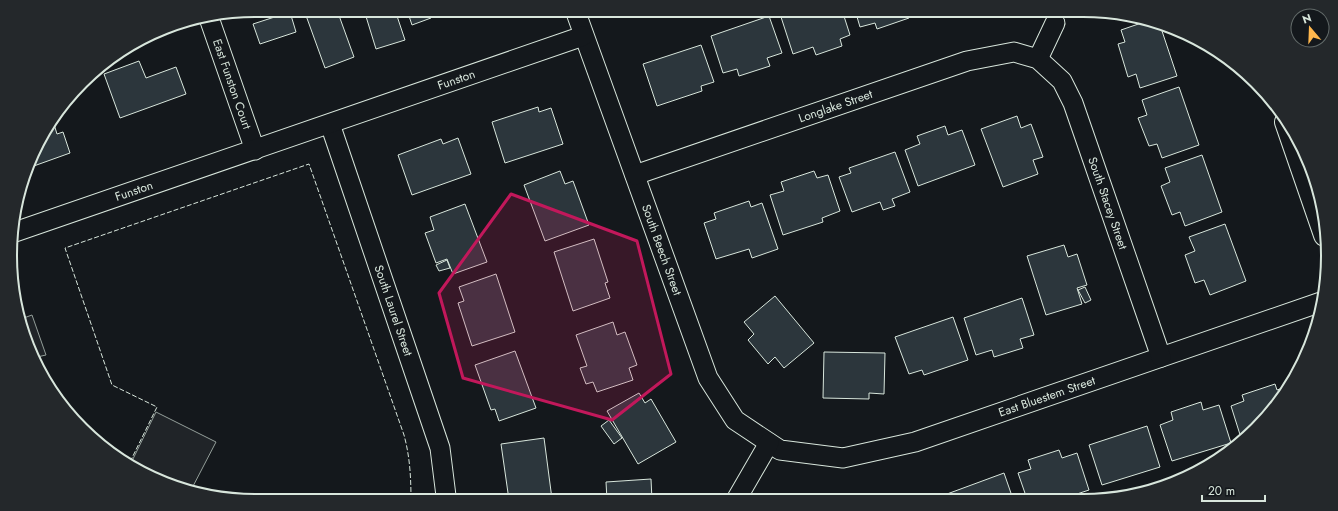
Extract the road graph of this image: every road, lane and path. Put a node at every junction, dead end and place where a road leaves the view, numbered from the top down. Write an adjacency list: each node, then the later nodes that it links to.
1 (577, 17): 4 (street, South Beech Street)
2 (210, 22): 8 (street, East Funston Court)
3 (1055, 24): 5 (street)
4 (583, 36): 6 (street, Funston); 9 (street, South Beech Street)
5 (1038, 59): 9 (street, Longlake Street); 13 (street, South Stacey Street)
6 (330, 124): 8 (street, Funston); 15 (street, South Laurel Street)
7 (1295, 148): 10 (main road)
8 (255, 150): 11 (street, Funston)
9 (635, 175): 14 (street, South Beech Street)
10 (1316, 209)
11 (19, 231)
12 (1316, 304): 13 (street, East Bluestem Street)
13 (1161, 358): 14 (street, East Bluestem Street)
14 (769, 443): 16 (street)
15 (446, 494)
16 (739, 494)

